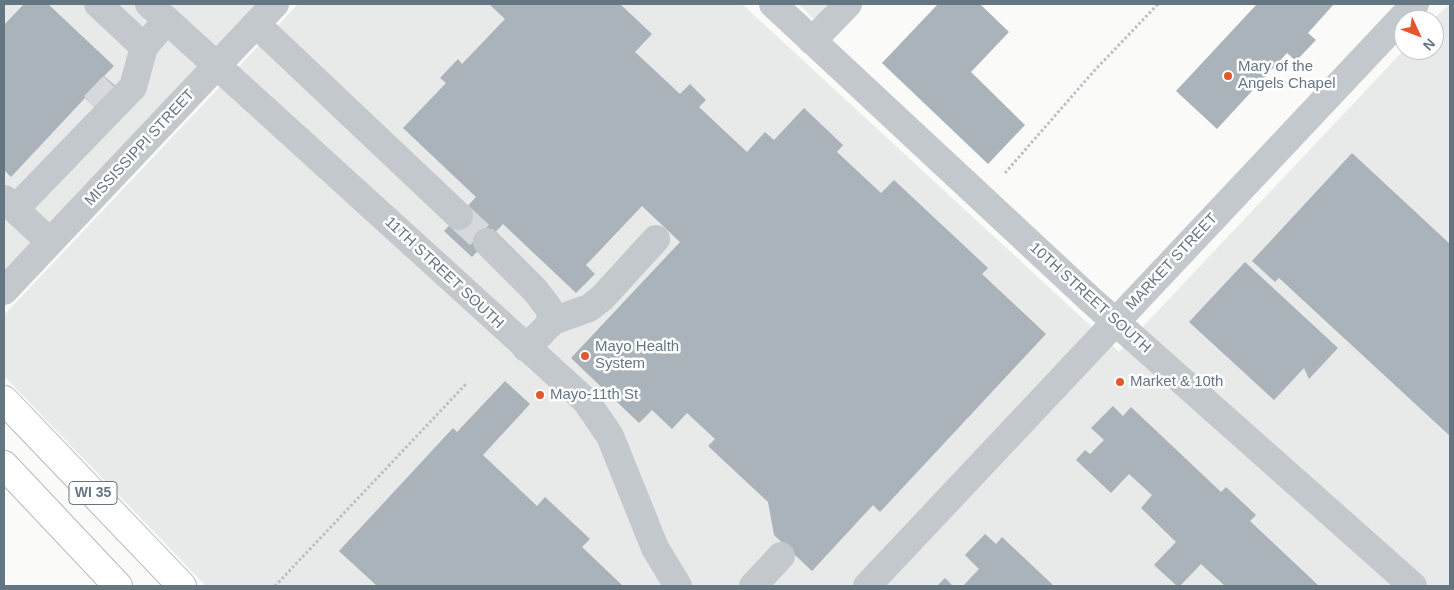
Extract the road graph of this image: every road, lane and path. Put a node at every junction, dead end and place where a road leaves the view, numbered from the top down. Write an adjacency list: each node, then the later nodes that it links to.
1 (98, 4): 10 (street)
2 (275, 4): 8 (street, MISSISSIPPI STREET)
3 (772, 4): 9 (street, 10TH STREET SOUTH)
4 (848, 4): 9 (street)
5 (1158, 4): 15 (path)
6 (1415, 4): 23 (street, MARKET STREET)
7 (158, 12): 10 (street); 11 (street, 11TH STREET SOUTH)
8 (256, 24): 11 (street, MISSISSIPPI STREET); 17 (street)
9 (812, 41): 23 (street, 10TH STREET SOUTH)
10 (141, 58): 12 (street); 14 (street)
11 (218, 65): 19 (street, MISSISSIPPI STREET); 24 (street, 11TH STREET SOUTH)
12 (114, 85)
13 (94, 106): 14 (street)
14 (75, 147): 16 (street)
15 (1005, 173)
16 (9, 204): 19 (street)
17 (459, 216)
18 (656, 239): 22 (street)
19 (50, 242): 21 (street, MISSISSIPPI STREET)
20 (487, 242): 22 (street)
21 (4, 291)
22 (553, 321): 24 (street)
23 (1115, 322): 34 (street, MARKET STREET); 35 (street, 10TH STREET SOUTH)
24 (526, 348): 32 (street, 11TH STREET SOUTH)
25 (466, 384): 31 (path)
26 (4, 400): 30 (main road, WI 35)
27 (4, 465): 29 (main road, WI 35)
28 (781, 556): 33 (street)
29 (118, 586)
30 (182, 586)
31 (275, 586)
32 (678, 586)
33 (752, 586)
34 (867, 586)
35 (1413, 586)

